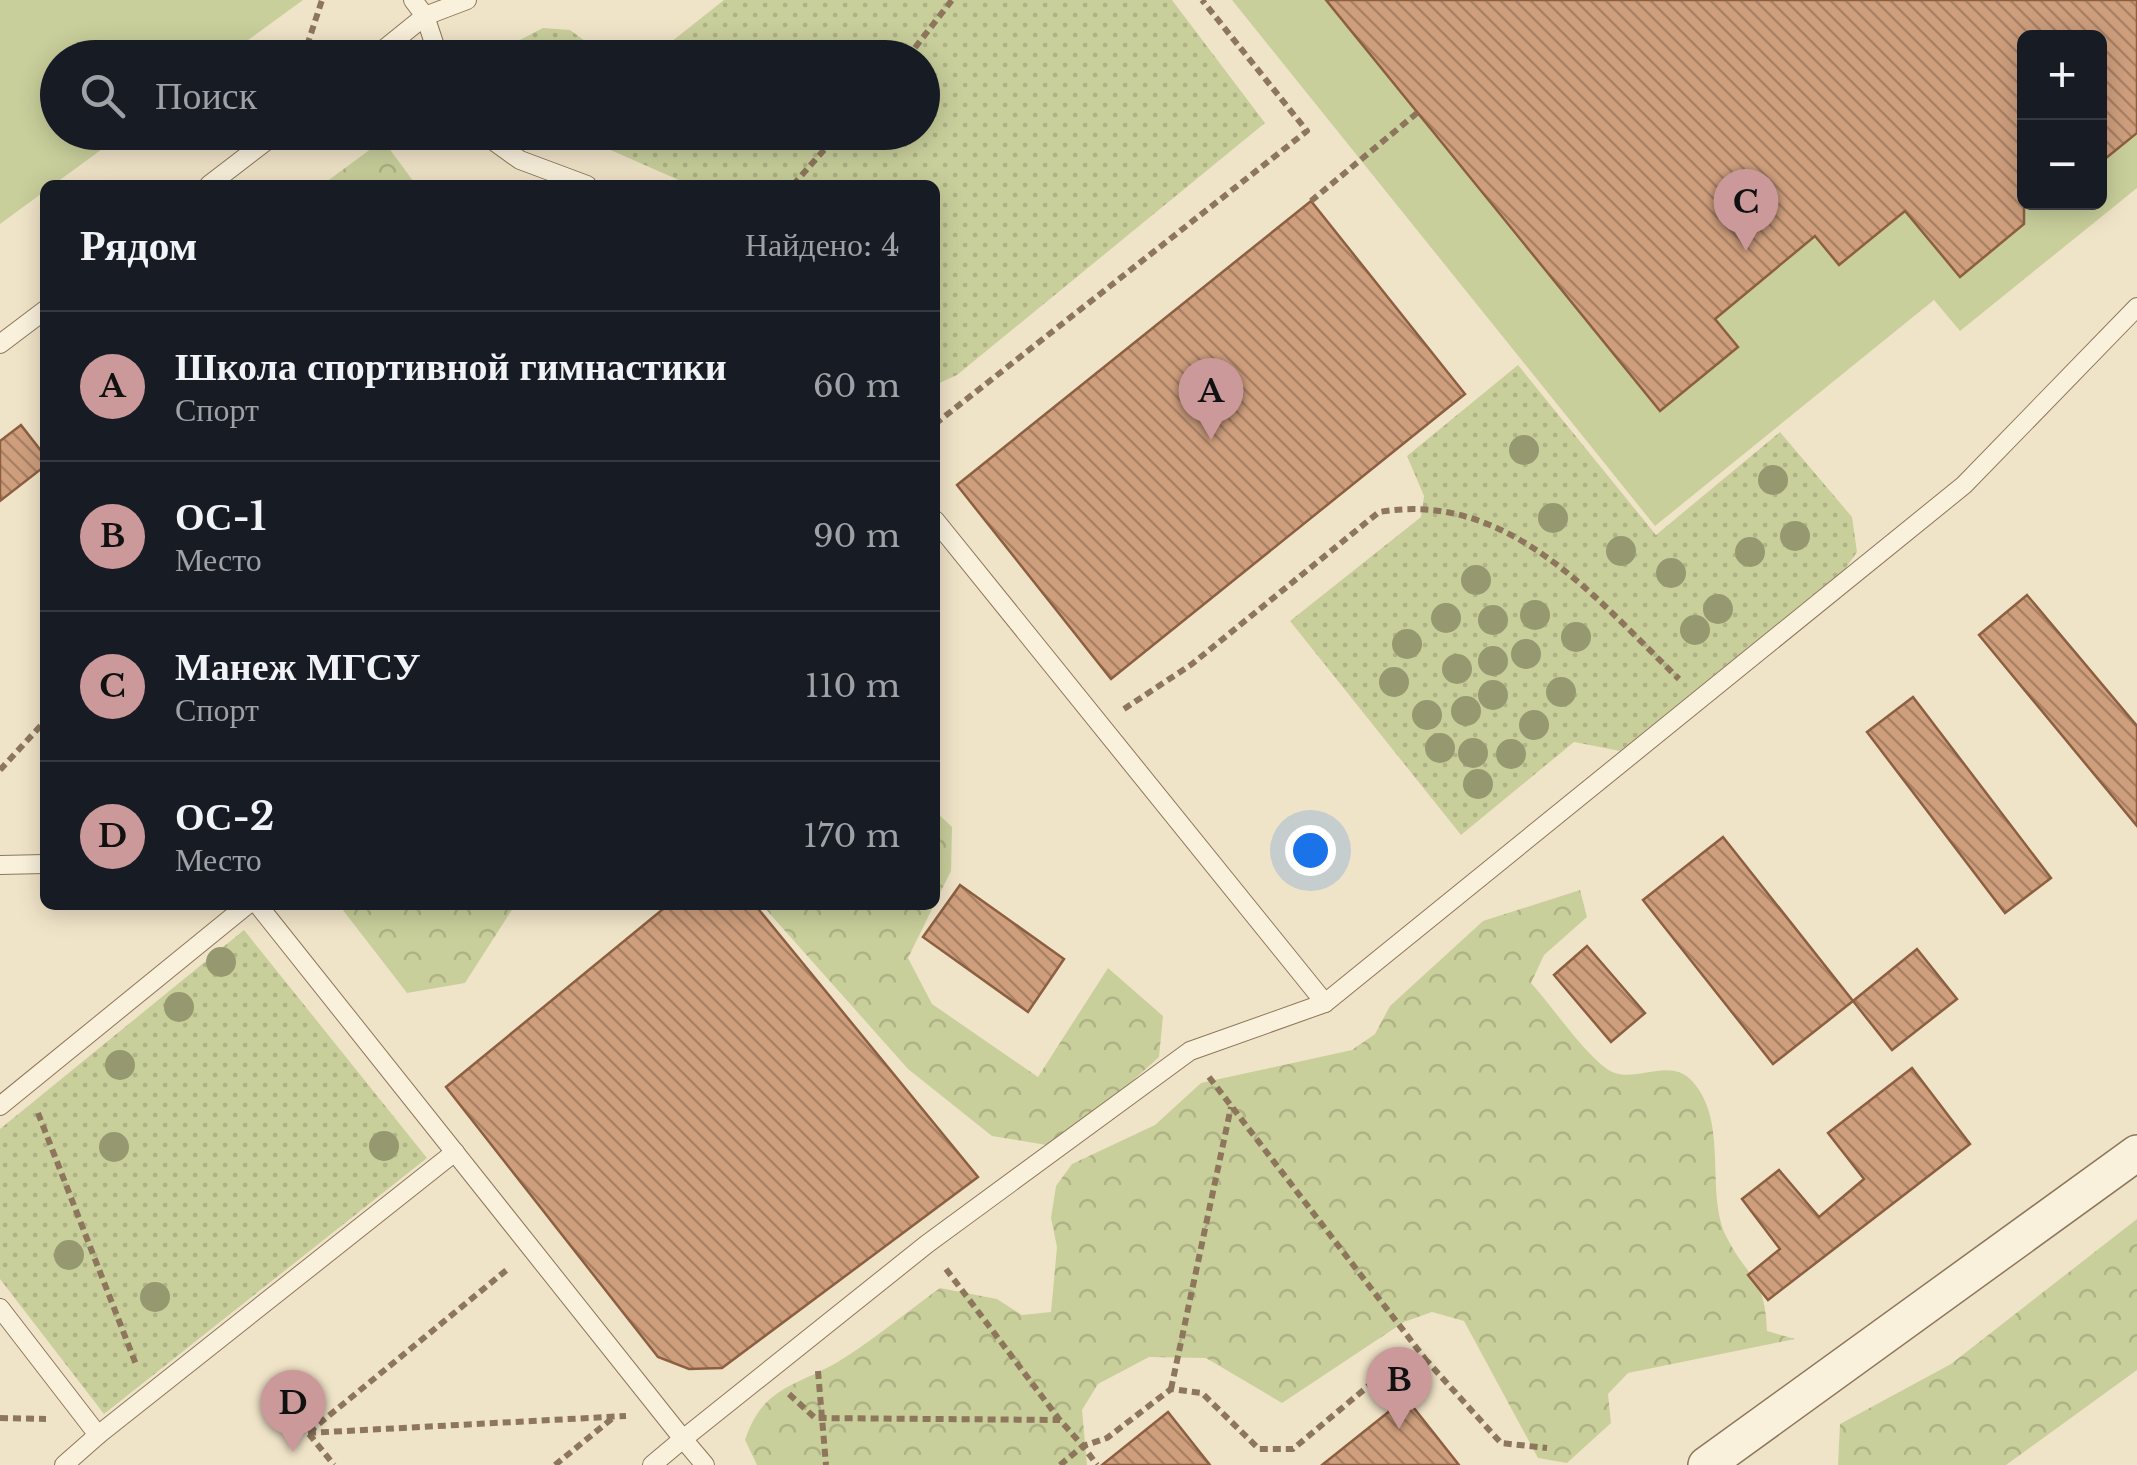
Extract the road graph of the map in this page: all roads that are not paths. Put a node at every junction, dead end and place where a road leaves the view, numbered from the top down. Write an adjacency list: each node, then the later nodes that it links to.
1 (413, 0): 3 (lane)
2 (467, 0): 3 (lane)
3 (425, 16): 4 (lane); 5 (lane)
4 (395, 40)
5 (432, 40)
6 (255, 150): 8 (lane)
7 (506, 150): 9 (lane)
8 (216, 180)
9 (574, 180)
10 (2137, 307): 18 (lane)
11 (40, 314): 12 (lane)
12 (0, 344)
13 (940, 526): 18 (lane)
14 (40, 864): 15 (lane)
15 (0, 865)
16 (241, 910): 19 (lane)
17 (262, 910): 20 (lane)
18 (1325, 1003): 24 (lane)
19 (0, 1106)
20 (455, 1152): 23 (lane); 24 (lane)
21 (2137, 1153): 28 (street)
22 (0, 1308): 23 (lane)
23 (98, 1435): 25 (lane)
24 (683, 1438): 26 (lane); 27 (lane)
25 (64, 1465)
26 (652, 1465)
27 (705, 1465)
28 (1706, 1465)

